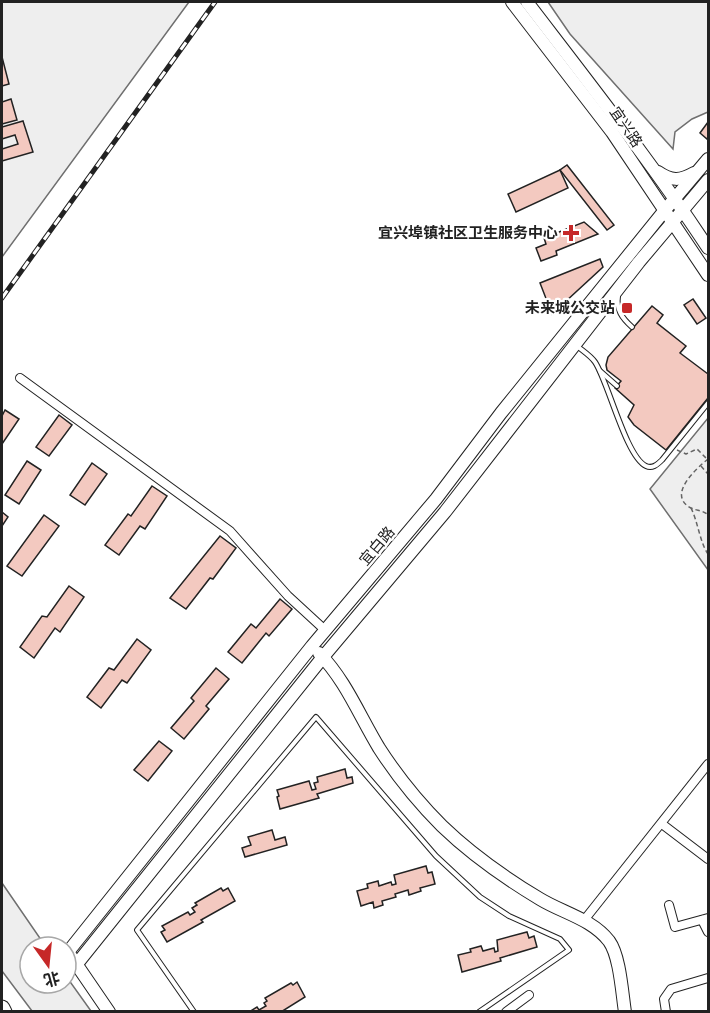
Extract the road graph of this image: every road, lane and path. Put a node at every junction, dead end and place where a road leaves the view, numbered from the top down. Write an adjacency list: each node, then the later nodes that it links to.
1 (512, 2): 6 (street, 宜兴路)
2 (526, 2): 4 (street, 宜兴路)
3 (708, 159): 5 (street, 宜白路)
4 (652, 167): 5 (street); 8 (street, 宜兴路)
5 (700, 169): 8 (street, 宜白路)
6 (642, 177): 8 (street); 9 (street, 宜兴路)
7 (708, 180): 8 (street); 10 (street)
8 (678, 195): 9 (street, 宜白路); 10 (street, 宜兴路)
9 (664, 210): 11 (street, 宜兴路); 29 (street, 宜白路)
10 (686, 211): 11 (street); 12 (street, 宜兴路); 13 (street)
11 (674, 222): 13 (street, 宜兴路); 15 (street)
12 (708, 248)
13 (695, 253): 14 (street, 宜兴路)
14 (708, 275)
15 (622, 284): 16 (lane); 17 (street)
16 (632, 327)
17 (575, 344): 18 (lane); 31 (street)
18 (598, 368): 20 (lane); 22 (lane)
19 (20, 378): 29 (street)
20 (617, 386)
21 (708, 403): 22 (lane)
22 (673, 447): 23 (path)
23 (708, 459): 24 (path)
24 (700, 466): 25 (path); 26 (path)
25 (708, 474)
26 (691, 508): 27 (path); 28 (path)
27 (708, 515)
28 (708, 554)
29 (326, 631): 30 (street, 宜白路)
30 (312, 646): 31 (street); 39 (street, 宜白路)
31 (323, 657): 37 (street); 40 (street)
32 (708, 764): 33 (street)
33 (662, 824): 34 (street); 37 (street)
34 (708, 859)
35 (669, 905): 36 (street)
36 (705, 919): 38 (street)
37 (585, 920): 48 (street)
38 (708, 932)
39 (78, 939)
40 (78, 963)
41 (78, 968): 44 (street)
42 (708, 978): 49 (street)
43 (529, 995): 47 (street)
44 (109, 1011)
45 (194, 1011): 46 (lane)
46 (478, 1011)
47 (506, 1011)
48 (625, 1011)
49 (666, 1011)

